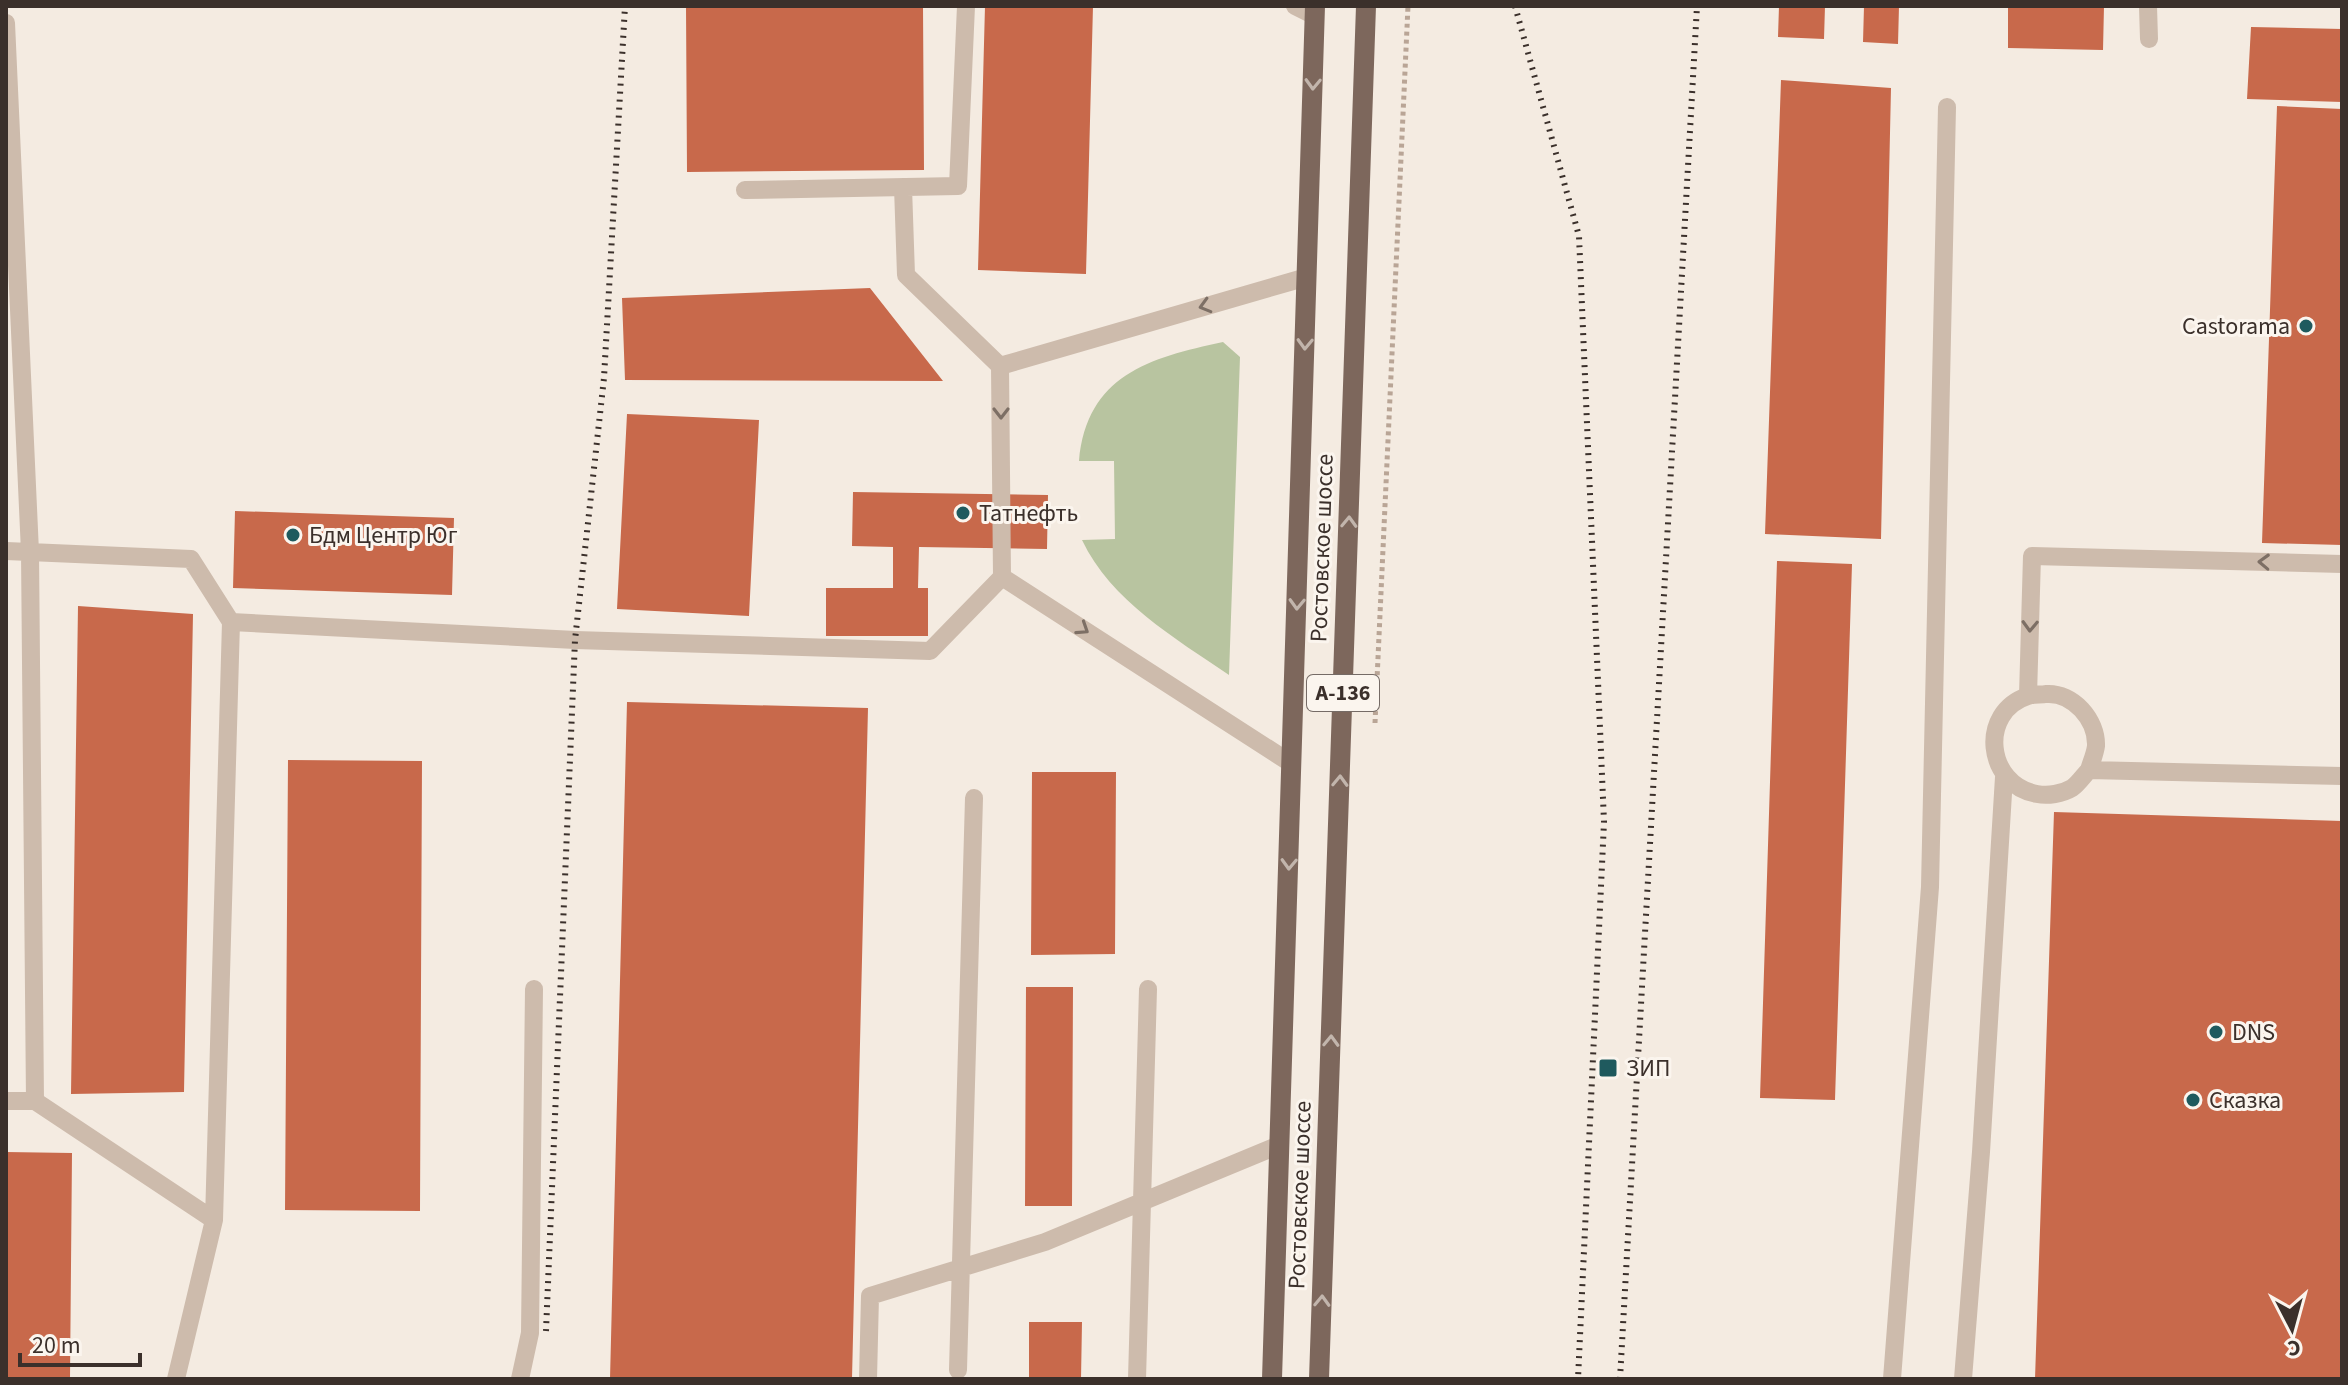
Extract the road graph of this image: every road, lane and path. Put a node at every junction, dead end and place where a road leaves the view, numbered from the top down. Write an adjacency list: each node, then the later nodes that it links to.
1 (966, 6): 10 (lane)
2 (1295, 6): 6 (lane)
3 (1366, 6): 40 (main road, Ростовское шоссе / А-136, one-way to 3)
4 (1408, 6): 20 (path)
5 (2148, 6): 8 (lane)
6 (1315, 11): 12 (main road, Ростовское шоссе / А-136, one-way to 12)
7 (6, 23): 15 (lane)
8 (2149, 39)
9 (1947, 107): 41 (lane)
10 (903, 187): 11 (lane); 13 (lane)
11 (745, 190)
12 (1307, 277): 13 (lane, one-way to 13); 21 (main road, Ростовское шоссе / А-136, one-way to 21)
13 (1000, 366): 17 (lane, one-way to 17)
14 (6, 551): 15 (lane)
15 (30, 552): 18 (lane); 29 (lane)
16 (2342, 564): 19 (lane, one-way to 19)
17 (1002, 577): 18 (lane); 21 (lane, one-way to 21)
18 (231, 622): 32 (lane)
19 (2028, 696): 22 (lane); 24 (lane)
20 (1375, 728)
21 (1292, 764): 30 (main road, Ростовское шоссе / А-136, one-way to 30)
22 (2089, 770): 23 (lane); 24 (lane)
23 (2342, 776)
24 (2004, 777): 42 (lane)
25 (974, 798): 33 (lane)
26 (534, 989): 36 (lane)
27 (1148, 989): 31 (lane)
28 (6, 1101): 29 (lane)
29 (35, 1101): 32 (lane)
30 (1279, 1145): 31 (lane); 39 (main road, Ростовское шоссе / А-136)
31 (1143, 1201): 33 (lane); 38 (lane)
32 (214, 1220): 35 (lane)
33 (961, 1268): 34 (lane); 37 (lane)
34 (958, 1370)
35 (176, 1379)
36 (520, 1379)
37 (868, 1379)
38 (1137, 1379)
39 (1272, 1379)
40 (1319, 1379)
41 (1892, 1379)
42 (1963, 1379)

